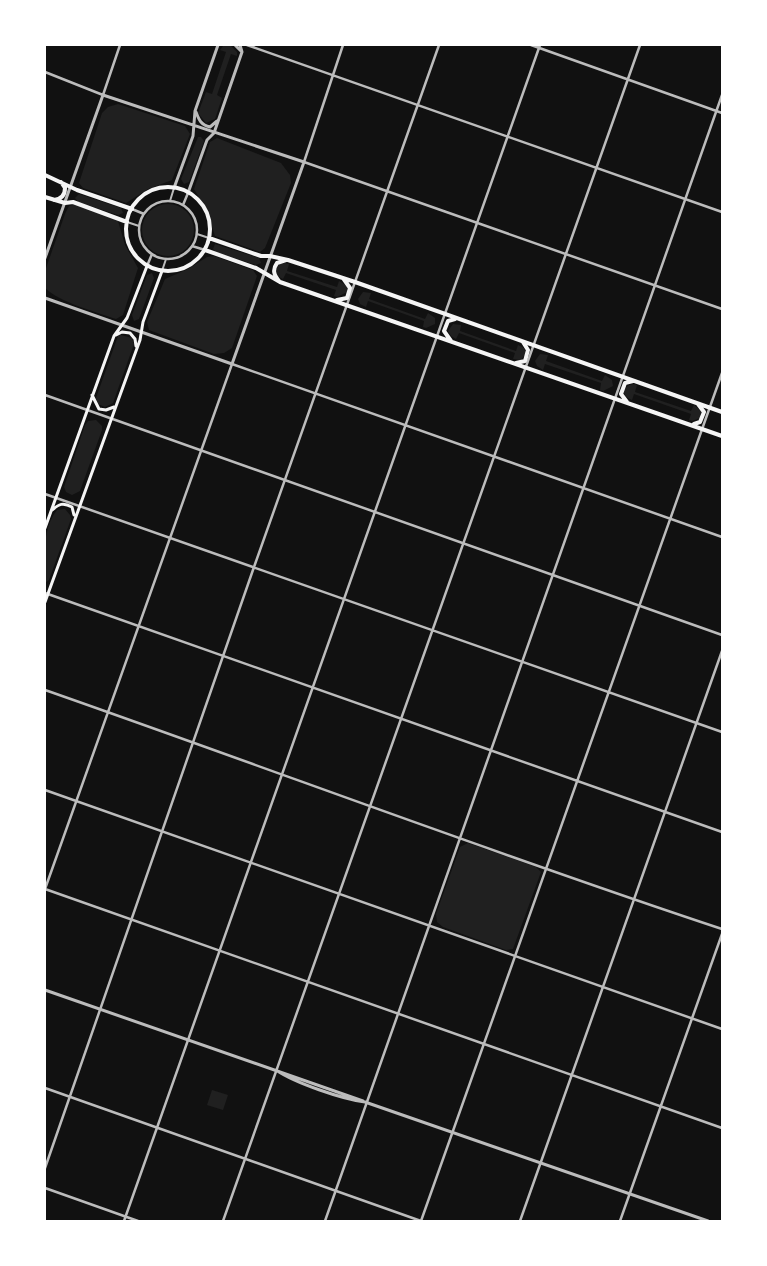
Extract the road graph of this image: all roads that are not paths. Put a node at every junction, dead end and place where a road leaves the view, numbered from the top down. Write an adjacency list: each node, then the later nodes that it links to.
1 (120, 45): 15 (street)
2 (218, 45): 18 (street)
3 (235, 45): 11 (street)
4 (240, 45): 11 (street)
5 (247, 45): 13 (street)
6 (344, 45): 13 (street)
7 (439, 45): 17 (street)
8 (531, 45): 10 (street)
9 (640, 45): 14 (street)
10 (539, 46): 14 (street); 24 (street)
11 (242, 52): 21 (street)
12 (45, 72): 15 (street)
13 (333, 75): 17 (street); 25 (street)
14 (628, 79): 19 (street); 26 (street)
15 (103, 95): 22 (street); 29 (street)
16 (722, 95): 19 (street)
17 (418, 105): 24 (street); 31 (street)
18 (196, 111): 21 (street); 22 (street)
19 (717, 111): 20 (street); 34 (street)
20 (722, 113)
21 (219, 119): 23 (street)
22 (194, 126): 23 (street); 30 (street)
23 (214, 133): 25 (street); 32 (street)
24 (507, 137): 26 (street); 43 (street)
25 (304, 162): 31 (street); 51 (street)
26 (596, 168): 34 (street); 50 (street)
27 (45, 175): 28 (main road)
28 (58, 180): 29 (main road); 35 (main road)
29 (71, 185): 37 (street); 39 (main road)
30 (174, 188): 32 (main road); 36 (street); 39 (main road)
31 (387, 192): 43 (street); 60 (street)
32 (188, 193): 38 (street); 46 (main road)
33 (45, 197): 35 (main road)
34 (685, 199): 40 (street); 61 (street)
35 (52, 200): 37 (main road)
36 (170, 201): 38 (street); 41 (street)
37 (65, 203): 42 (main road); 52 (street)
38 (184, 206): 45 (street)
39 (132, 209): 41 (street); 42 (main road)
40 (722, 212)
41 (144, 214): 44 (street)
42 (127, 222): 44 (street); 55 (main road)
43 (477, 223): 50 (street); 66 (street)
44 (139, 226): 49 (street)
45 (197, 234): 46 (street); 47 (street)
46 (209, 238): 48 (main road); 51 (main road)
47 (192, 246): 48 (street); 53 (street)
48 (205, 250): 56 (main road); 57 (main road)
49 (152, 254): 53 (street); 55 (street)
50 (566, 254): 61 (street); 74 (street)
51 (270, 256): 54 (main road); 57 (street)
52 (45, 258)
53 (166, 259): 56 (street)
54 (288, 260): 58 (main road); 59 (main road)
55 (147, 266): 56 (main road); 68 (main road)
56 (162, 271): 69 (main road)
57 (265, 275): 59 (main road); 77 (street)
58 (343, 278): 60 (main road); 63 (main road)
59 (280, 282): 63 (main road)
60 (355, 282): 64 (street); 66 (main road)
61 (655, 285): 65 (street); 80 (street)
62 (45, 298): 68 (street)
63 (335, 300): 64 (main road)
64 (347, 305): 71 (main road); 82 (street)
65 (722, 309)
66 (445, 314): 67 (main road); 71 (street)
67 (460, 319): 72 (main road); 73 (main road)
68 (123, 325): 69 (street); 70 (main road)
69 (142, 332): 75 (main road); 77 (street)
70 (114, 336): 75 (main road); 84 (main road)
71 (437, 336): 72 (main road); 94 (street)
72 (452, 341): 76 (main road)
73 (522, 341): 74 (main road); 76 (main road)
74 (534, 345): 78 (street); 80 (main road)
75 (136, 347): 88 (main road)
76 (514, 363): 78 (main road)
77 (232, 364): 82 (street); 97 (street)
78 (526, 367): 85 (main road); 98 (street)
79 (722, 373): 89 (street)
80 (623, 376): 81 (main road); 85 (street)
81 (636, 381): 86 (main road); 87 (main road)
82 (316, 394): 94 (street); 99 (street)
83 (45, 395): 90 (street)
84 (92, 395): 88 (main road); 90 (main road)
85 (615, 398): 87 (main road); 100 (street)
86 (696, 402): 89 (main road); 93 (main road)
87 (628, 403): 93 (main road)
88 (116, 405): 92 (main road)
89 (710, 407): 91 (main road); 95 (street)
90 (86, 410): 92 (street); 102 (main road)
91 (722, 412)
92 (111, 418): 97 (street); 103 (main road)
93 (689, 424): 95 (main road)
94 (405, 426): 98 (street); 105 (street)
95 (702, 429): 96 (main road); 107 (street)
96 (722, 436)
97 (200, 450): 99 (street); 109 (street)
98 (494, 457): 100 (street); 111 (street)
99 (285, 480): 105 (street); 112 (street)
100 (583, 488): 107 (street); 113 (street)
101 (45, 494): 102 (street)
102 (56, 498): 103 (street); 104 (main road)
103 (79, 506): 106 (main road); 109 (street)
104 (51, 511): 106 (main road); 108 (main road)
105 (375, 512): 111 (street); 117 (street)
106 (74, 518): 114 (main road)
107 (670, 519): 110 (street); 119 (street)
108 (45, 528)
109 (169, 537): 112 (street); 120 (street)
110 (722, 538)
111 (463, 543): 113 (street); 121 (street)
112 (254, 567): 117 (street); 124 (street)
113 (553, 575): 119 (street); 125 (street)
114 (52, 581): 115 (main road); 116 (main road)
115 (45, 587)
116 (46, 593): 118 (main road); 120 (street)
117 (344, 599): 121 (street); 126 (street)
118 (45, 602)
119 (640, 606): 122 (street); 128 (street)
120 (138, 626): 124 (street); 129 (street)
121 (432, 630): 125 (street); 130 (street)
122 (722, 635)
123 (722, 651): 131 (street)
124 (224, 656): 126 (street); 133 (street)
125 (520, 662): 128 (street); 134 (street)
126 (313, 687): 130 (street); 135 (street)
127 (45, 690): 129 (street)
128 (609, 692): 131 (street); 136 (street)
129 (108, 712): 133 (street); 138 (street)
130 (401, 718): 134 (street); 139 (street)
131 (696, 723): 132 (street); 140 (street)
132 (722, 732)
133 (193, 742): 135 (street); 141 (street)
134 (491, 750): 136 (street); 143 (street)
135 (282, 774): 139 (street); 144 (street)
136 (577, 781): 140 (street); 145 (street)
137 (45, 790): 138 (street)
138 (76, 801): 141 (street); 146 (street)
139 (370, 805): 143 (street); 147 (street)
140 (665, 812): 142 (street); 148 (street)
141 (162, 831): 144 (street); 149 (street)
142 (722, 832)
143 (460, 837): 145 (street); 150 (street)
144 (251, 862): 147 (street); 153 (street)
145 (546, 869): 148 (street); 154 (street)
146 (45, 889): 149 (street)
147 (339, 893): 150 (street); 155 (street)
148 (635, 900): 151 (street); 156 (street)
149 (133, 920): 153 (street); 158 (street)
150 (429, 925): 154 (street); 159 (street)
151 (722, 929)
152 (722, 934): 160 (street)
153 (220, 950): 155 (street); 162 (street)
154 (515, 956): 156 (street); 163 (street)
155 (308, 982): 159 (street); 164 (street)
156 (603, 987): 160 (street); 165 (street)
157 (45, 990): 158 (street)
158 (101, 1009): 162 (street); 167 (street)
159 (398, 1014): 163 (street); 168 (street)
160 (692, 1018): 161 (street); 169 (street)
161 (722, 1029)
162 (188, 1040): 164 (street); 170 (street)
163 (484, 1044): 165 (street); 172 (street)
164 (276, 1070): 168 (street); 173 (street)
165 (572, 1075): 169 (street); 174 (street)
166 (45, 1088): 167 (street)
167 (70, 1097): 170 (street); 175 (street)
168 (365, 1102): 172 (street); 177 (street)
169 (661, 1107): 171 (street); 178 (street)
170 (157, 1128): 173 (street); 179 (street)
171 (722, 1128)
172 (453, 1132): 174 (street); 184 (street)
173 (245, 1158): 177 (street); 182 (street)
174 (540, 1164): 178 (street); 185 (street)
175 (45, 1168)
176 (45, 1188): 179 (street)
177 (336, 1191): 183 (street); 184 (street)
178 (630, 1194): 186 (street); 187 (street)
179 (126, 1217): 180 (street); 181 (street)
180 (124, 1221)
181 (138, 1221)
182 (223, 1221)
183 (325, 1221)
184 (421, 1221)
185 (520, 1221)
186 (620, 1221)
187 (708, 1221)

